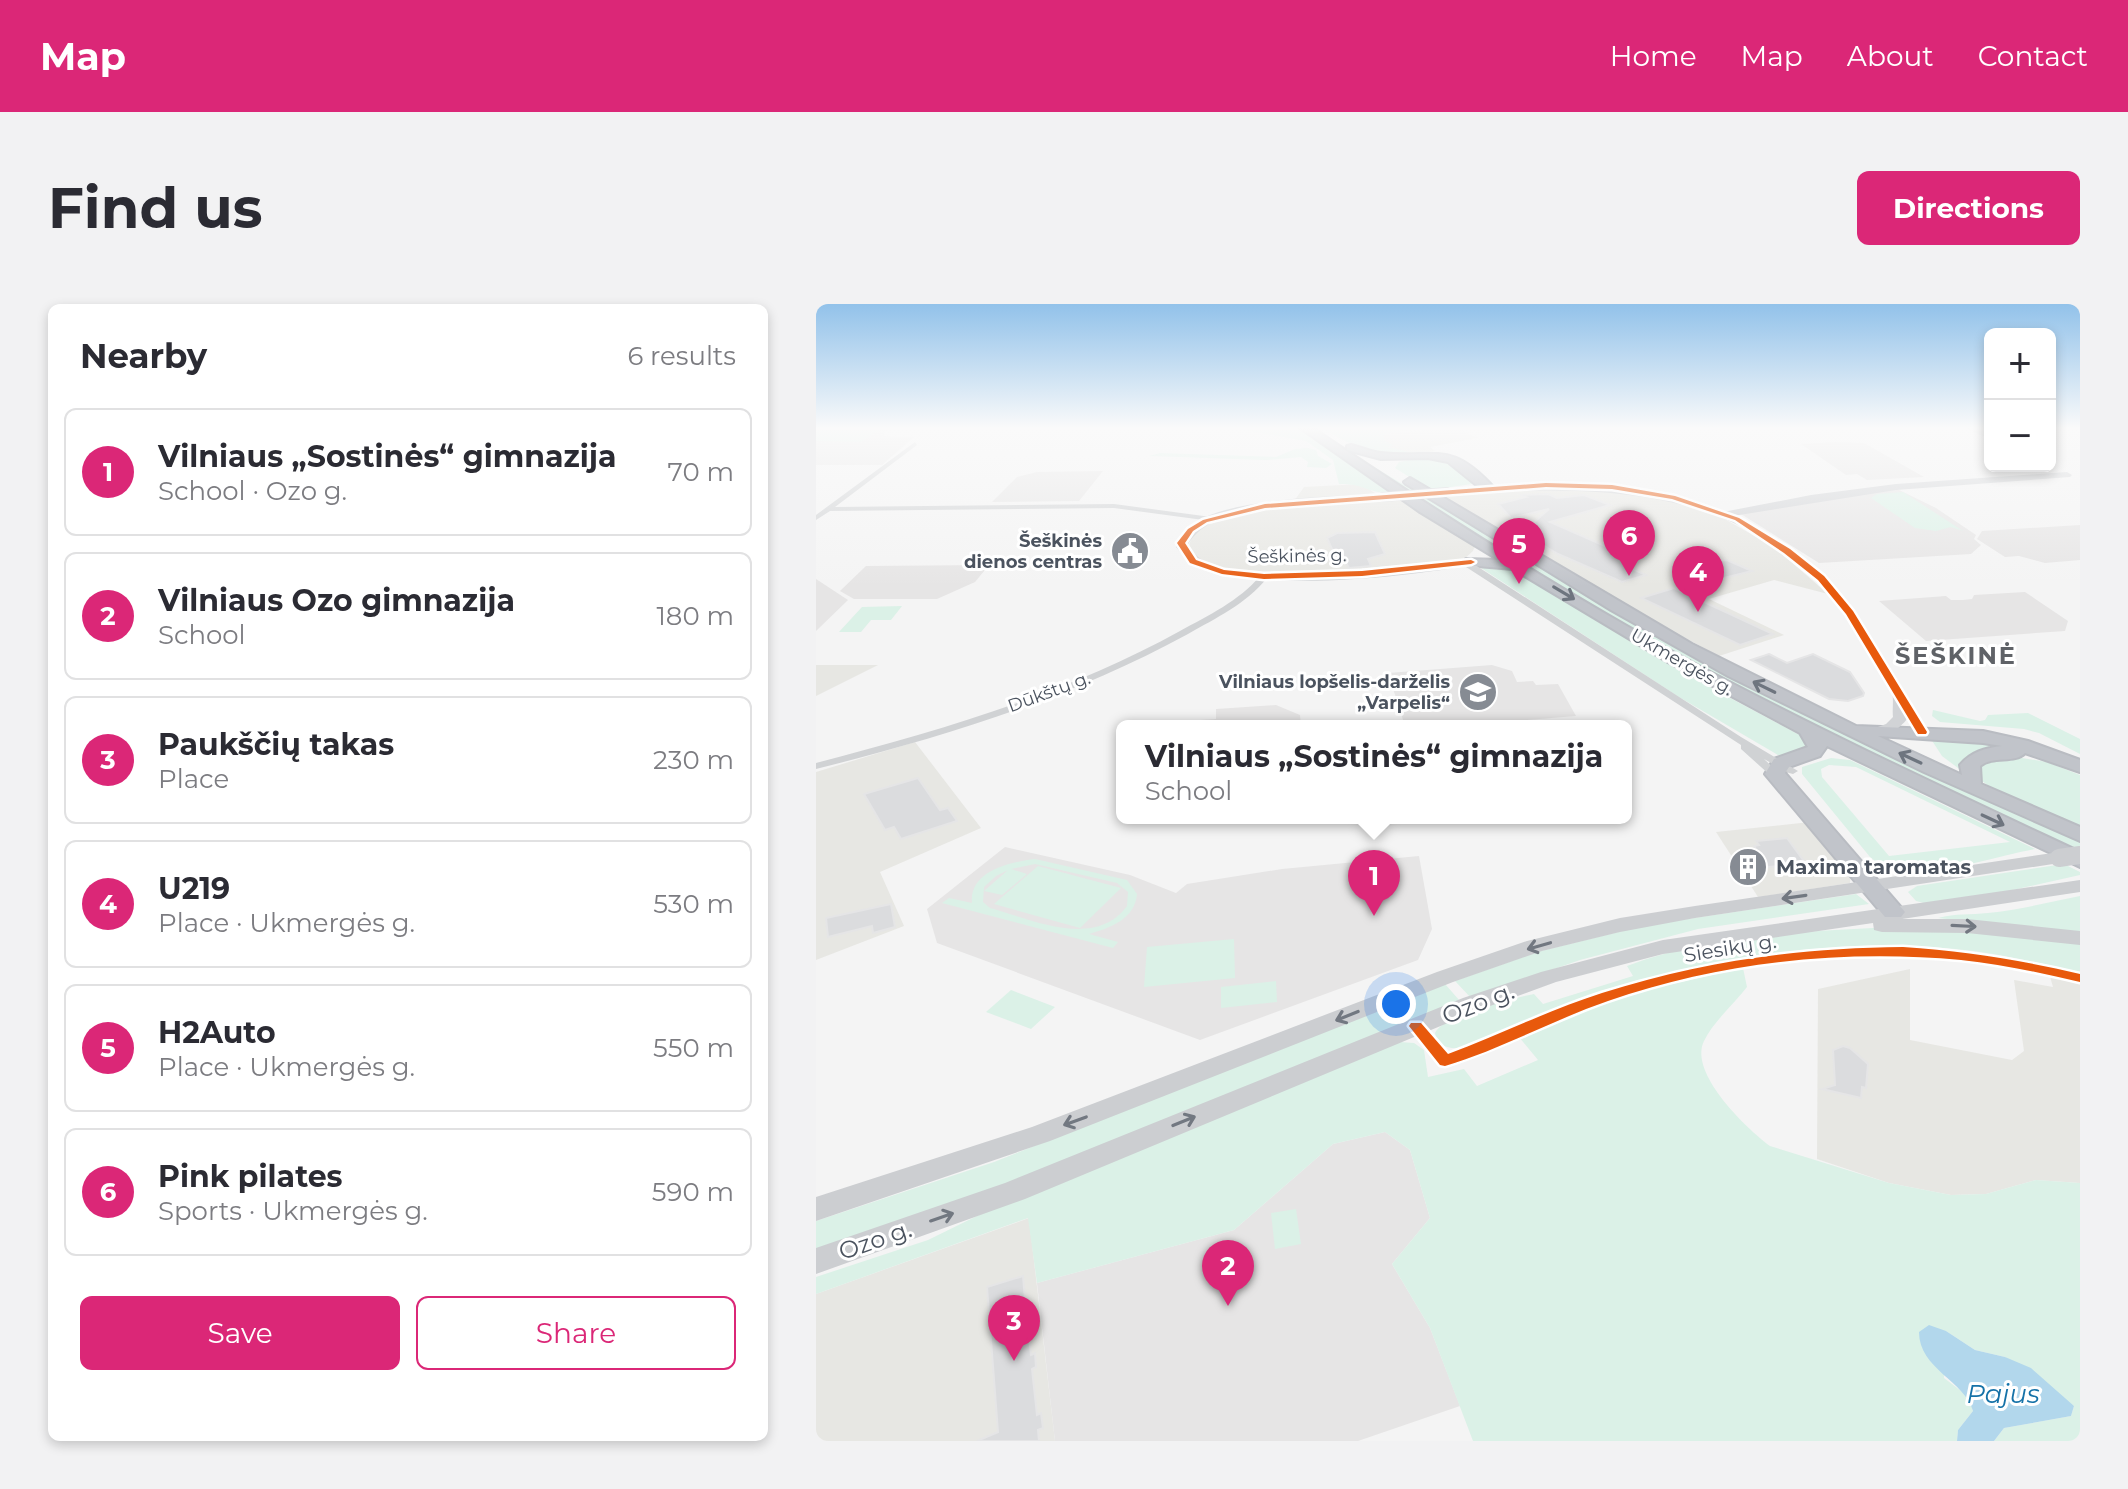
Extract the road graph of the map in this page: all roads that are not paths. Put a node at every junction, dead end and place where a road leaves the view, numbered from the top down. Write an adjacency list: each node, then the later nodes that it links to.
1 (867, 480): 8 (street)
2 (1382, 480): 12 (highway, Ukmergės g.)
3 (1405, 480): 17 (highway, Ukmergės g., one-way to 3)
4 (1473, 480): 7 (highway)
5 (1477, 480): 7 (highway)
6 (1986, 480): 9 (street)
7 (1486, 489): 9 (street, Šeškinės g.); 11 (street, Šeškinės g., bridge)
8 (828, 509): 10 (street); 11 (street)
9 (1726, 514): 16 (street, Šeškinės g.)
10 (816, 518)
11 (1211, 519): 15 (street, Šeškinės g.)
12 (1484, 545): 13 (highway); 14 (highway, Ukmergės g.)
13 (1468, 562): 14 (highway); 15 (street, Šeškinės g.); 23 (street)
14 (1520, 567): 18 (highway, Ukmergės g., one-way to 18)
15 (1263, 578): 22 (street, Dūkštų g.)
16 (1899, 697): 19 (street); 20 (street, Šeškinės g.)
17 (1834, 722): 19 (highway); 26 (highway, Ukmergės g., one-way to 17)
18 (1806, 729): 21 (highway, Ukmergės g.); 23 (highway)
19 (1880, 731): 20 (highway)
20 (1922, 732): 24 (highway); 25 (highway)
21 (1872, 762): 23 (highway); 28 (highway, Ukmergės g., one-way to 28)
22 (816, 766)
23 (1783, 769): 29 (highway)
24 (2080, 769): 25 (highway)
25 (1973, 781): 26 (highway)
26 (2006, 803): 27 (highway, Ukmergės g.)
27 (2080, 835)
28 (2073, 858): 29 (main road, Ozo g.)
29 (1878, 884): 31 (highway); 36 (main road, Ozo g., one-way to 36)
30 (2080, 886): 31 (main road, Ozo g.)
31 (1901, 911): 32 (main road, Ozo g.)
32 (1802, 925): 33 (main road, one-way to 33); 35 (main road, Ozo g.)
33 (2080, 938)
34 (2080, 978): 35 (street, Siesikų g.)
35 (1416, 1026): 37 (main road, Ozo g., one-way to 35)
36 (816, 1209)
37 (816, 1261)

